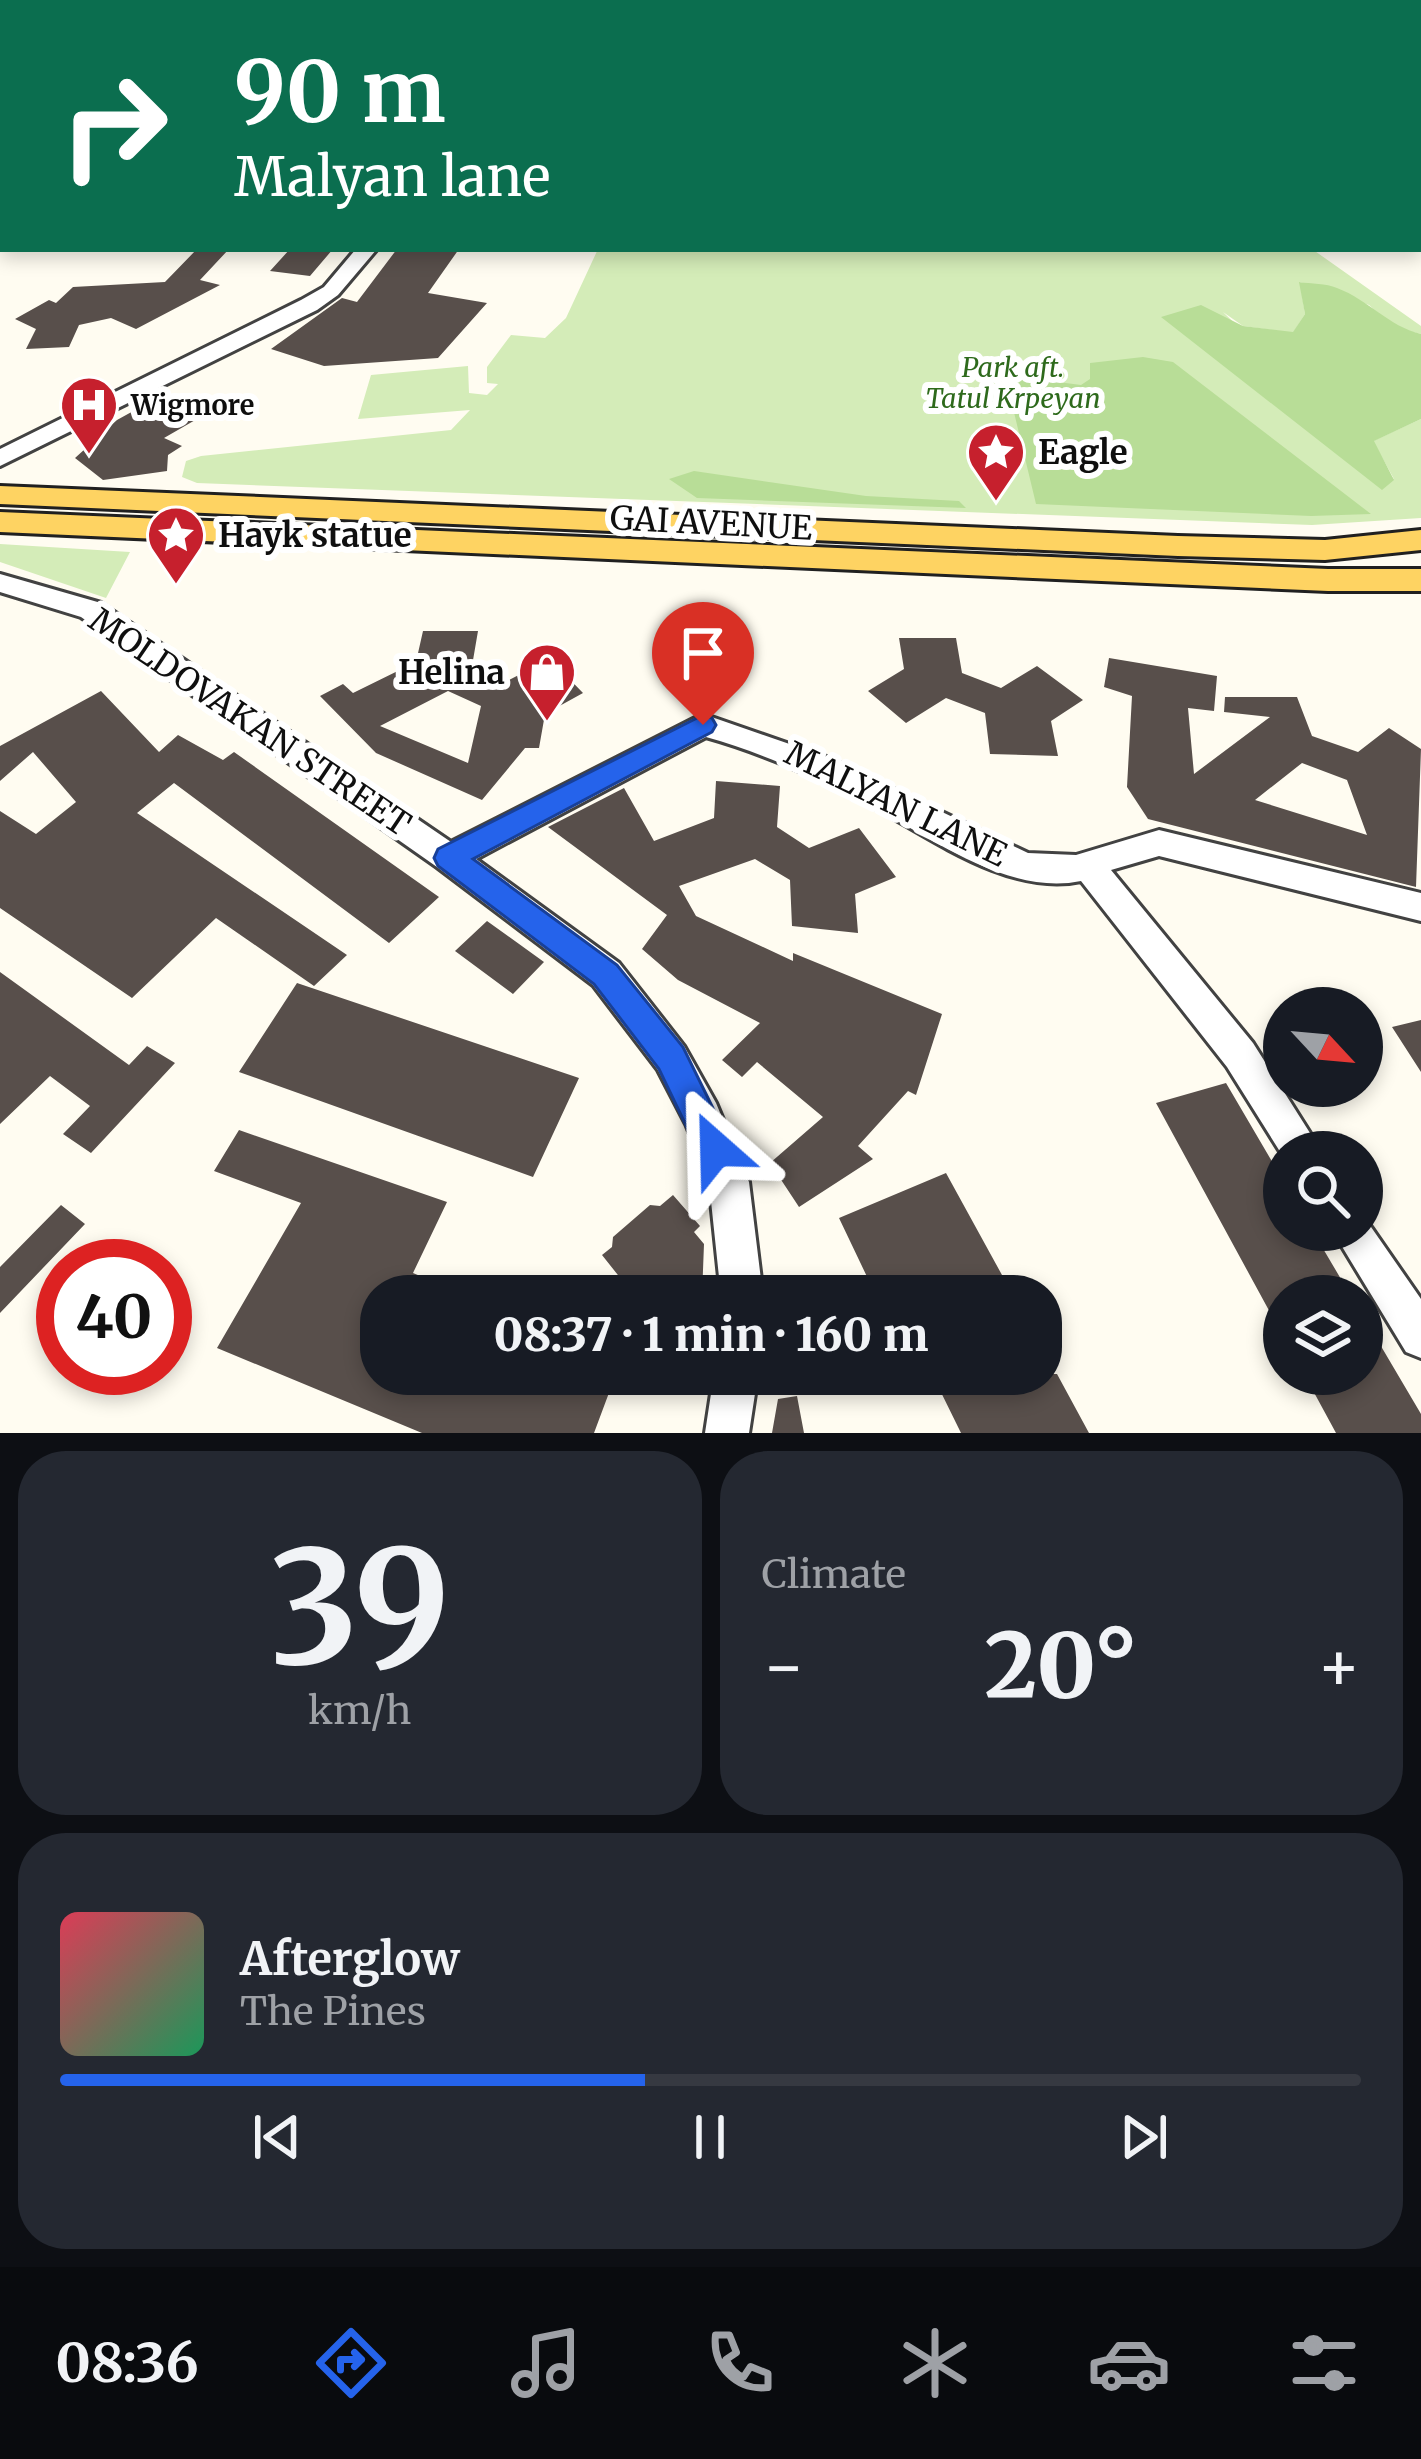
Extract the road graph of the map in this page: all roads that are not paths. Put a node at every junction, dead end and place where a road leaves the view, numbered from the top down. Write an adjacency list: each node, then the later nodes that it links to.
1 (364, 252): 2 (street)
2 (0, 459)
3 (0, 495): 5 (main road, GAI AVENUE)
4 (0, 522): 6 (main road, GAI AVENUE)
5 (1421, 540)
6 (1421, 580)
7 (0, 583): 8 (street, MOLDOVAKAN STREET)
8 (449, 858): 9 (street, MALYAN LANE); 13 (street, MOLDOVAKAN STREET)
9 (1090, 868): 10 (street, MALYAN LANE); 11 (street)
10 (1421, 907)
11 (1289, 1131)
12 (1366, 1251): 14 (street)
13 (740, 1275)
14 (1421, 1337)
15 (733, 1395): 16 (street)
16 (727, 1433)

